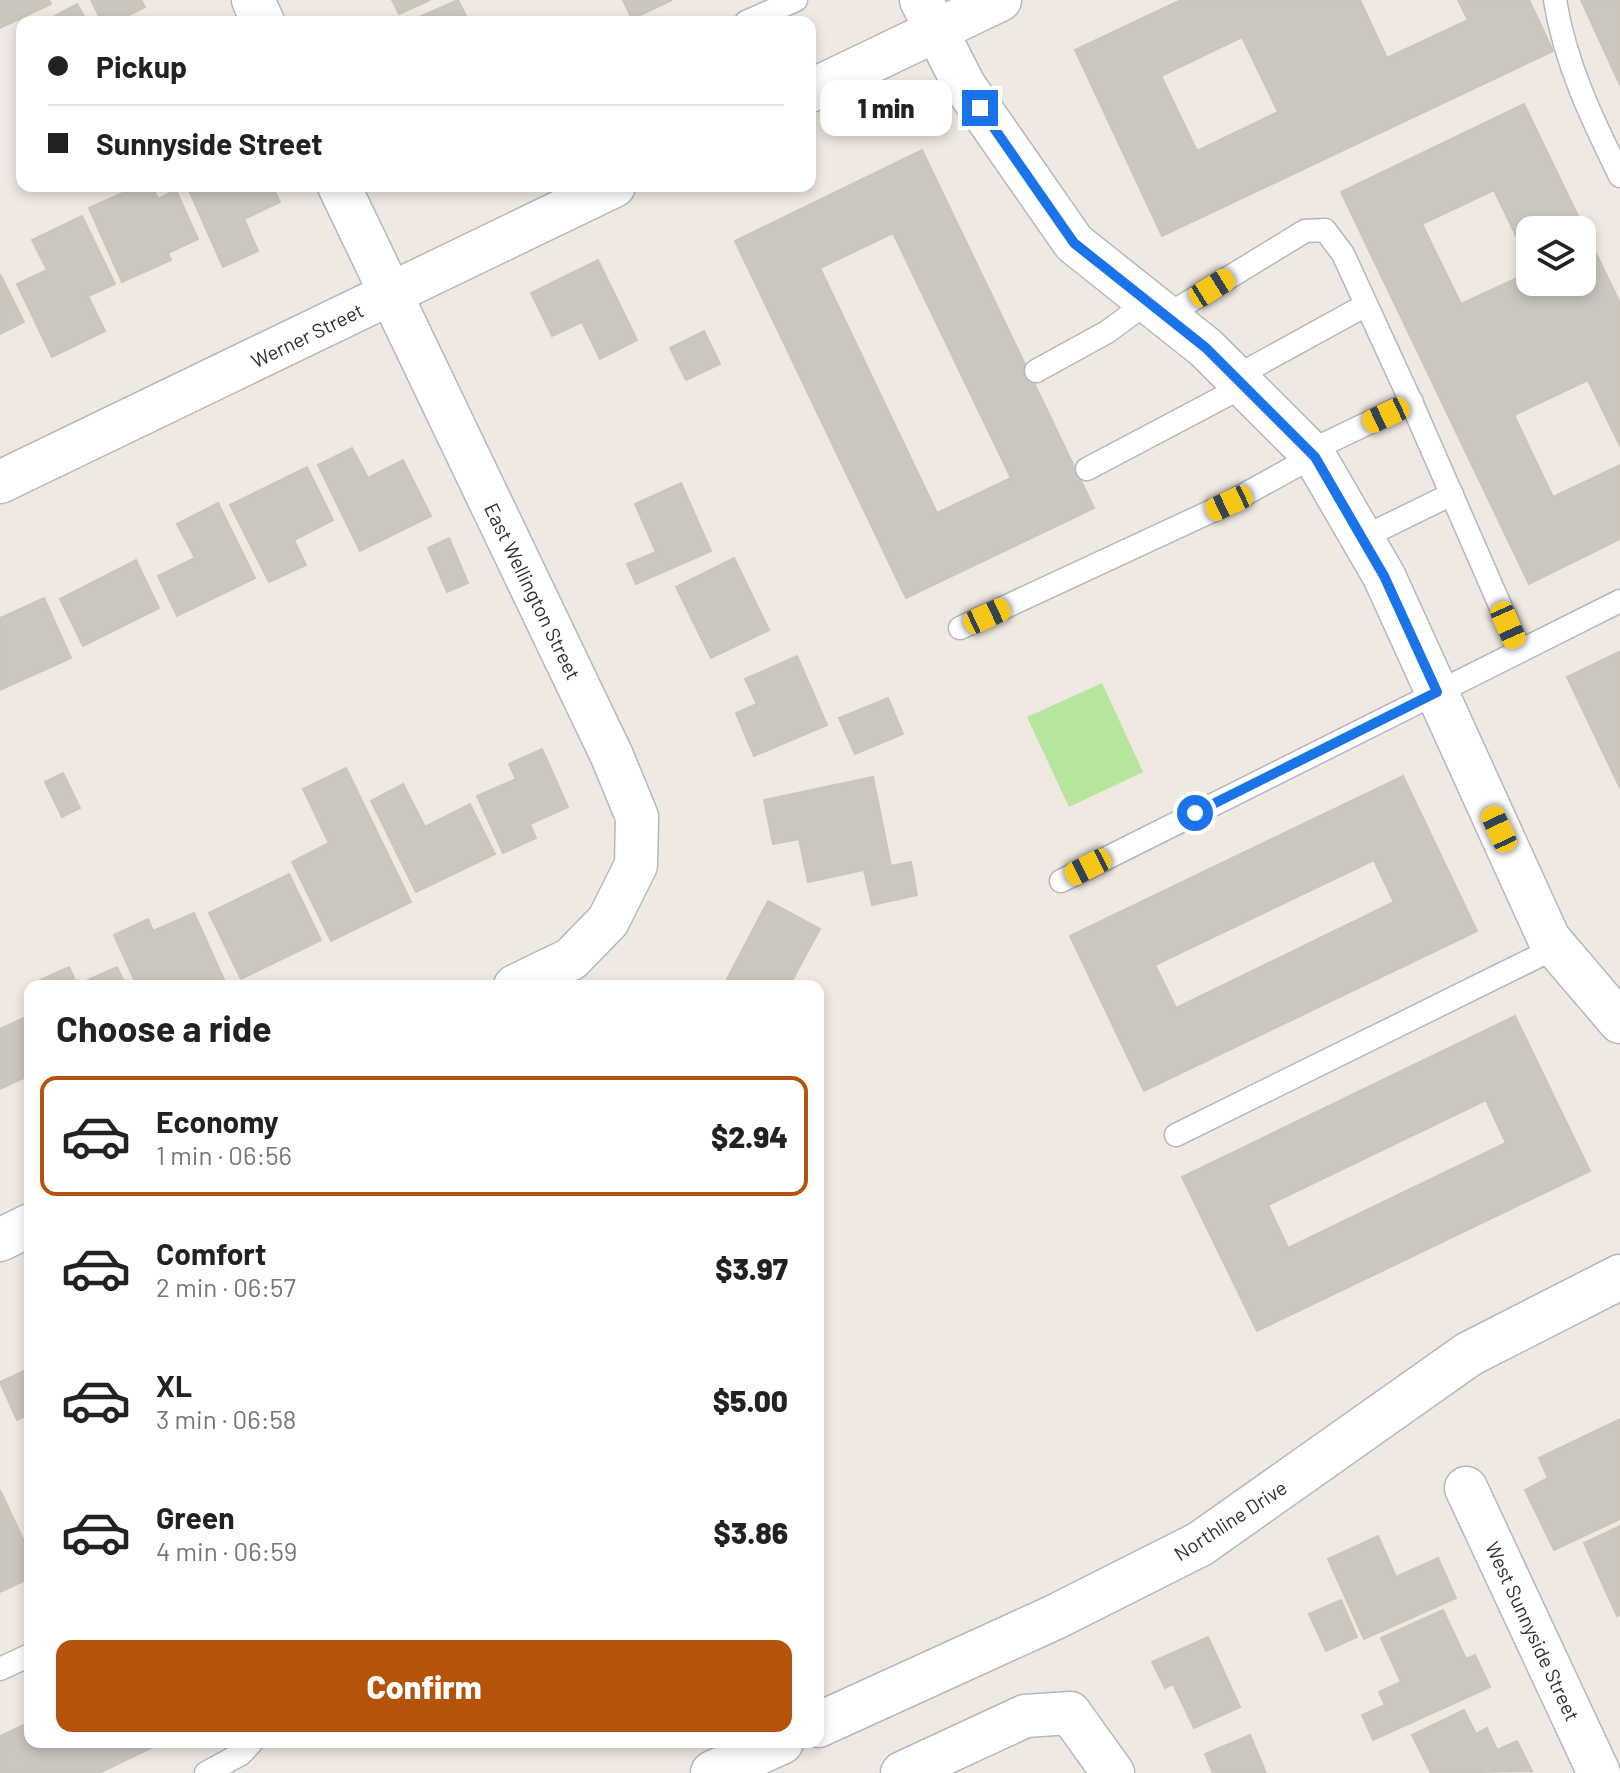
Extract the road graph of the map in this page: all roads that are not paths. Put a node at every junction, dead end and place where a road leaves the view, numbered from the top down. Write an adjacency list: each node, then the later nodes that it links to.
1 (796, 0): 5 (lane)
2 (1000, 0): 4 (street)
3 (1555, 0): 7 (lane)
4 (928, 15): 6 (street); 12 (street)
5 (760, 16)
6 (816, 87)
7 (1620, 176)
8 (342, 192): 10 (street, East Wellington Street)
9 (602, 192): 10 (street, Werner Street)
10 (390, 295): 18 (street, Werner Street); 27 (street, East Wellington Street)
11 (1366, 305): 12 (lane); 14 (lane); 15 (lane)
12 (1157, 309): 13 (lane); 14 (street)
13 (1036, 371)
14 (1239, 382): 16 (street); 17 (lane)
15 (1412, 402): 16 (lane); 19 (lane)
16 (1312, 454): 20 (street); 22 (lane)
17 (1087, 469)
18 (0, 482)
19 (1452, 494): 20 (lane); 23 (lane)
20 (1362, 538): 24 (street)
21 (1620, 601): 23 (lane)
22 (960, 628)
23 (1520, 651): 24 (lane)
24 (1437, 692): 25 (lane); 26 (street)
25 (1061, 881)
26 (1555, 948): 28 (street); 29 (lane)
27 (527, 980)
28 (1620, 1022)
29 (1176, 1135)
30 (24, 1228): 31 (street)
31 (0, 1240)
32 (1620, 1277): 36 (street, Northline Drive)
33 (1466, 1488): 43 (street, West Sunnyside Street)
34 (24, 1658): 35 (lane)
35 (0, 1669)
36 (824, 1722)
37 (246, 1748): 39 (lane)
38 (768, 1748): 40 (street)
39 (206, 1773)
40 (713, 1773)
41 (902, 1773): 42 (street)
42 (1113, 1773)
43 (1599, 1773)

